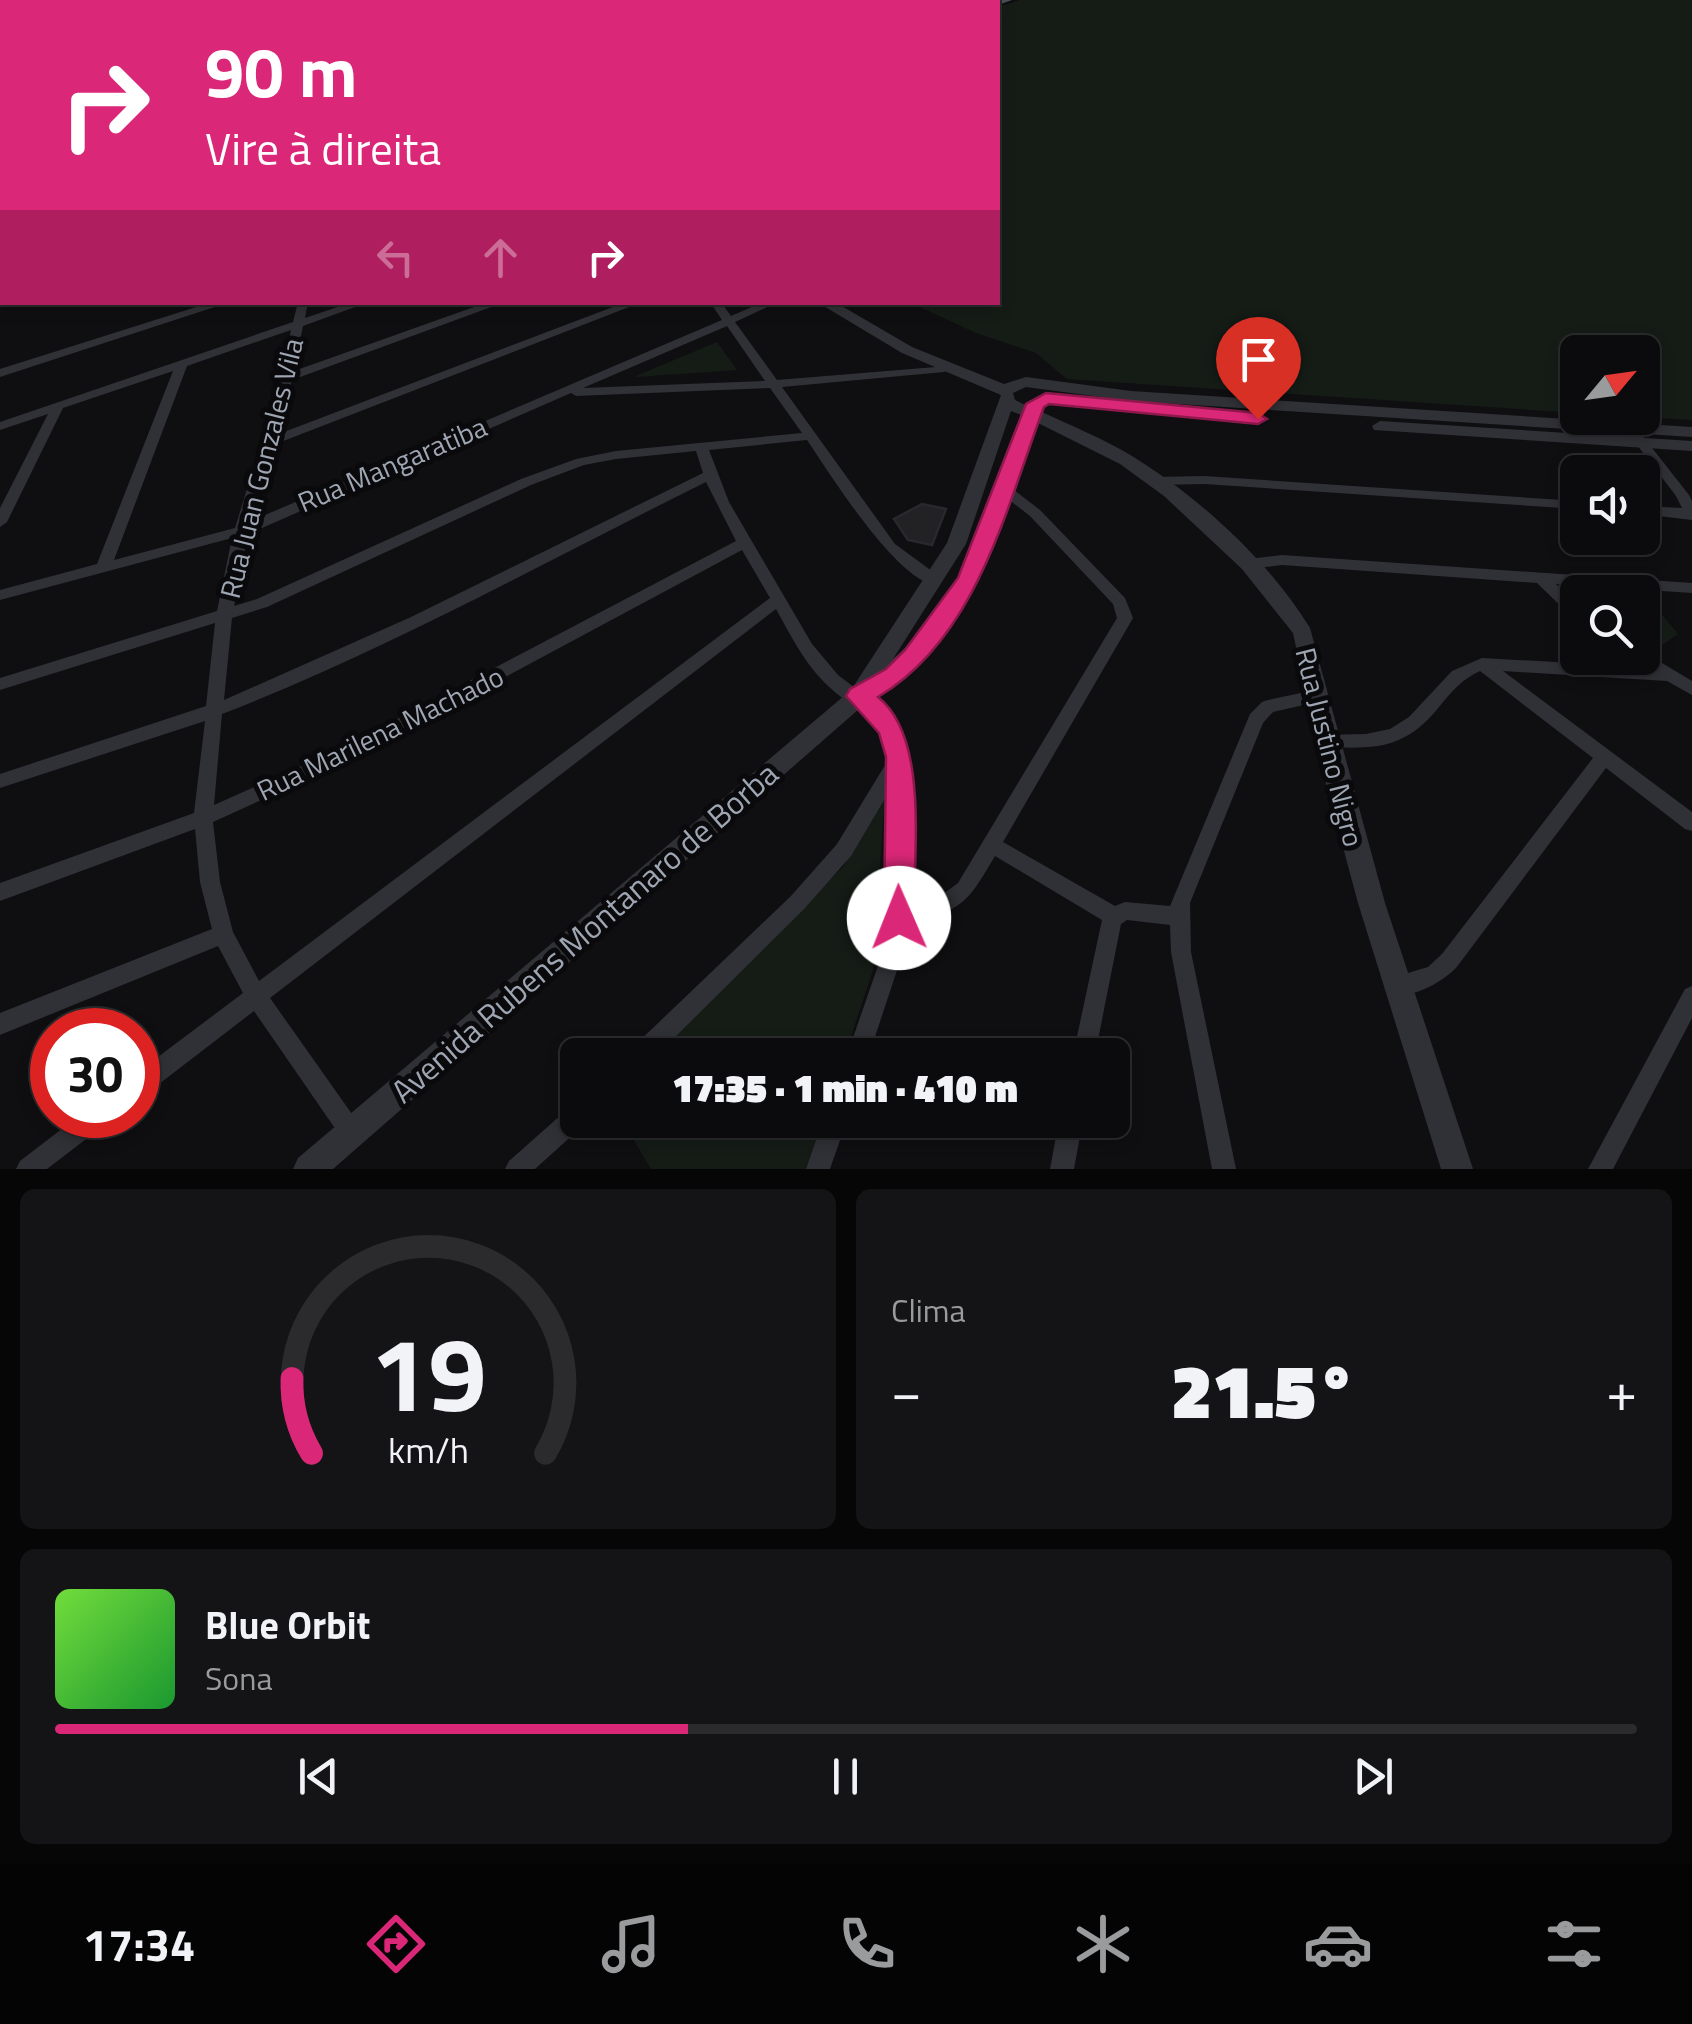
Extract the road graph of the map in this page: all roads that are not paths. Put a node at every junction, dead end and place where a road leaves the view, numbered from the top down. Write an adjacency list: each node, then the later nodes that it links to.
1 (216, 305): 14 (street)
2 (302, 305): 11 (street, Rua Juan Gonzales Vila)
3 (355, 305): 11 (street)
4 (492, 305): 15 (street)
5 (630, 305): 27 (street)
6 (717, 305): 10 (street)
7 (766, 305): 10 (street, Rua Mangaratiba)
8 (829, 305): 13 (street)
9 (856, 305): 17 (street)
10 (728, 322): 16 (street); 18 (street, Rua Mangaratiba)
11 (298, 325): 12 (street); 15 (street, Rua Juan Gonzales Vila)
12 (182, 364): 20 (street); 41 (street)
13 (944, 368): 16 (street); 17 (street)
14 (0, 374)
15 (287, 378): 27 (street, Rua Juan Gonzales Vila)
16 (773, 384): 18 (street); 26 (street)
17 (1010, 393): 19 (street); 19 (street); 43 (street, Avenida Rubens Montanaro de Borba)
18 (557, 394): 38 (street, Rua Mangaratiba)
19 (1040, 401): 21 (street); 28 (street); 32 (street, Rua Justino Nigro); 33 (street, Avenida Rubens Montanaro de Borba)
20 (58, 406): 22 (street); 37 (street)
21 (1560, 424)
22 (0, 426)
23 (1660, 430): 24 (street)
24 (1692, 432)
25 (1636, 435): 28 (street)
26 (810, 436): 30 (street); 43 (street)
27 (268, 443): 38 (street, Rua Juan Gonzales Vila)
28 (1642, 443): 29 (street); 36 (street)
29 (1692, 446)
30 (702, 448): 31 (street); 48 (street)
31 (710, 475): 39 (street); 56 (street)
32 (1156, 480): 34 (street); 40 (street, Rua Justino Nigro)
33 (1004, 488): 54 (street, Avenida Rubens Montanaro de Borba); 63 (street)
34 (1560, 505)
35 (1660, 511): 36 (street)
36 (1692, 514)
37 (0, 522)
38 (240, 530): 41 (street, Rua Mangaratiba); 48 (street, Rua Juan Gonzales Vila)
39 (746, 542): 47 (street); 61 (street, Rua Marilena Machado)
40 (1248, 564): 42 (street); 55 (street, Rua Justino Nigro)
41 (104, 566): 45 (street, Rua Mangaratiba)
42 (1543, 580): 44 (street); 46 (street)
43 (935, 581): 54 (street, Avenida Rubens Montanaro de Borba)
44 (1692, 588)
45 (0, 595)
46 (1560, 597)
47 (778, 599): 54 (street); 70 (street)
48 (224, 616): 52 (street); 56 (street, Rua Juan Gonzales Vila)
49 (1482, 664): 51 (street); 57 (street); 59 (street)
50 (1660, 669): 51 (street)
51 (1670, 676): 53 (street)
52 (0, 684)
53 (1692, 689)
54 (859, 696): 58 (street); 78 (street, Avenida Rubens Montanaro de Borba)
55 (1316, 696): 57 (street, Rua Justino Nigro); 66 (street)
56 (213, 711): 60 (street); 61 (street, Rua Juan Gonzales Vila)
57 (1326, 740): 69 (street, Rua Justino Nigro)
58 (899, 757): 67 (street); 73 (street)
59 (1603, 758): 62 (street); 69 (street)
60 (0, 781)
61 (204, 818): 64 (street, Rua Marilena Machado); 68 (street, Rua Juan Gonzales Vila)
62 (1692, 823)
63 (992, 845): 65 (street); 67 (street)
64 (0, 892)
65 (1114, 916): 66 (street); 75 (street)
66 (1178, 916): 87 (street)
67 (899, 918): 74 (street)
68 (223, 934): 70 (street, Rua Juan Gonzales Vila); 72 (street)
69 (1395, 986): 88 (street, Rua Justino Nigro)
70 (256, 996): 76 (street); 78 (street, Rua Juan Gonzales Vila)
71 (1689, 1008): 89 (street)
72 (0, 1024)
73 (658, 1038)
74 (864, 1038)
75 (1088, 1038)
76 (160, 1069)
77 (560, 1131): 84 (street)
78 (351, 1132): 83 (street, Avenida Rubens Montanaro de Borba)
79 (69, 1138): 82 (street)
80 (829, 1138): 85 (street)
81 (1068, 1138): 86 (street)
82 (28, 1169)
83 (309, 1169)
84 (518, 1169)
85 (818, 1169)
86 (1062, 1169)
87 (1224, 1169)
88 (1457, 1169)
89 (1600, 1169)

